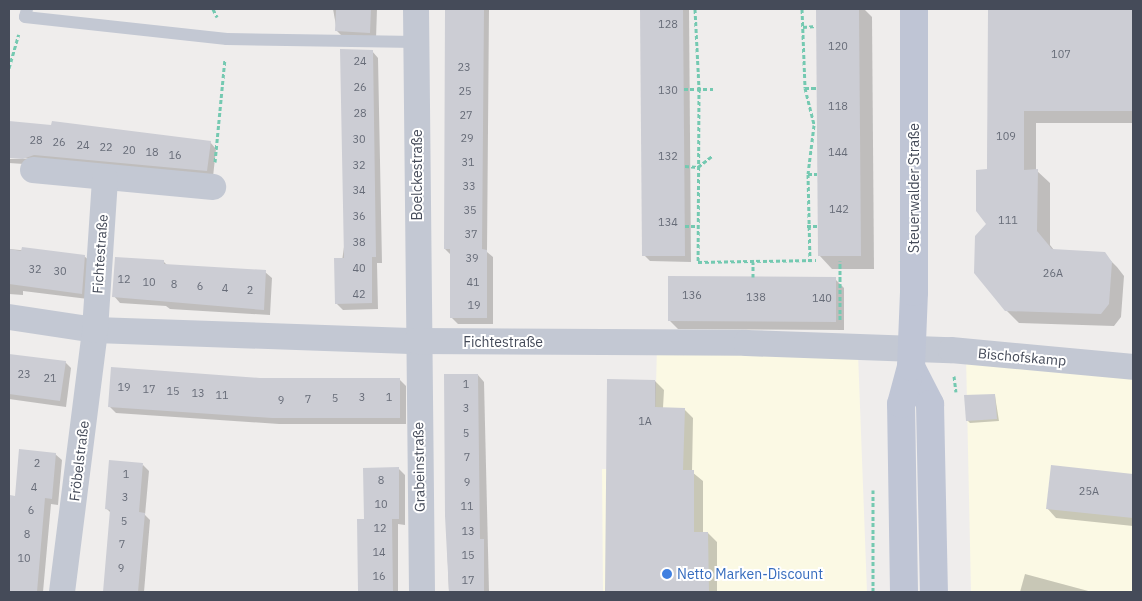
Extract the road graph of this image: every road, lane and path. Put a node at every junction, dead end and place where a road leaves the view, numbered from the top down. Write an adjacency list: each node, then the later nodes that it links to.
1 (213, 9): 9 (path)
2 (416, 9): 10 (street, Boelckestraße)
3 (695, 9): 12 (path)
4 (802, 9): 8 (path)
5 (914, 9): 38 (street, Steuerwalder Straße)
6 (26, 13): 9 (lane); 11 (path)
7 (816, 26): 8 (path)
8 (803, 27): 13 (path)
9 (227, 39): 10 (lane); 24 (path)
10 (417, 42): 36 (street, Boelckestraße)
11 (9, 68)
12 (699, 88): 15 (path); 16 (path); 19 (path)
13 (805, 88): 14 (path); 21 (path)
14 (816, 88)
15 (684, 89)
16 (713, 89)
17 (712, 156): 19 (path)
18 (685, 166): 19 (path)
19 (698, 167): 26 (path)
20 (33, 170): 23 (street)
21 (808, 174): 22 (path); 27 (path)
22 (817, 174)
23 (105, 178): 24 (street); 35 (street, Fichtestraße)
24 (213, 186)
25 (685, 226): 26 (path)
26 (698, 226): 32 (path)
27 (807, 226): 28 (path); 29 (path)
28 (817, 226)
29 (810, 260): 30 (path); 32 (path)
30 (816, 260)
31 (840, 261): 37 (path)
32 (753, 262): 33 (path)
33 (752, 277)
34 (9, 316): 35 (street, Fichtestraße)
35 (95, 330): 36 (street, Fichtestraße); 40 (street, Fröbelstraße)
36 (417, 342): 37 (street, Fichtestraße); 41 (street, Grabeinstraße)
37 (840, 346): 38 (street, Fichtestraße)
38 (911, 358): 39 (street, Bischofskamp); 42 (street, Steuerwalder Straße); 43 (street, Steuerwalder Straße)
39 (1133, 368)
40 (62, 592)
41 (422, 592)
42 (904, 592)
43 (934, 592)

